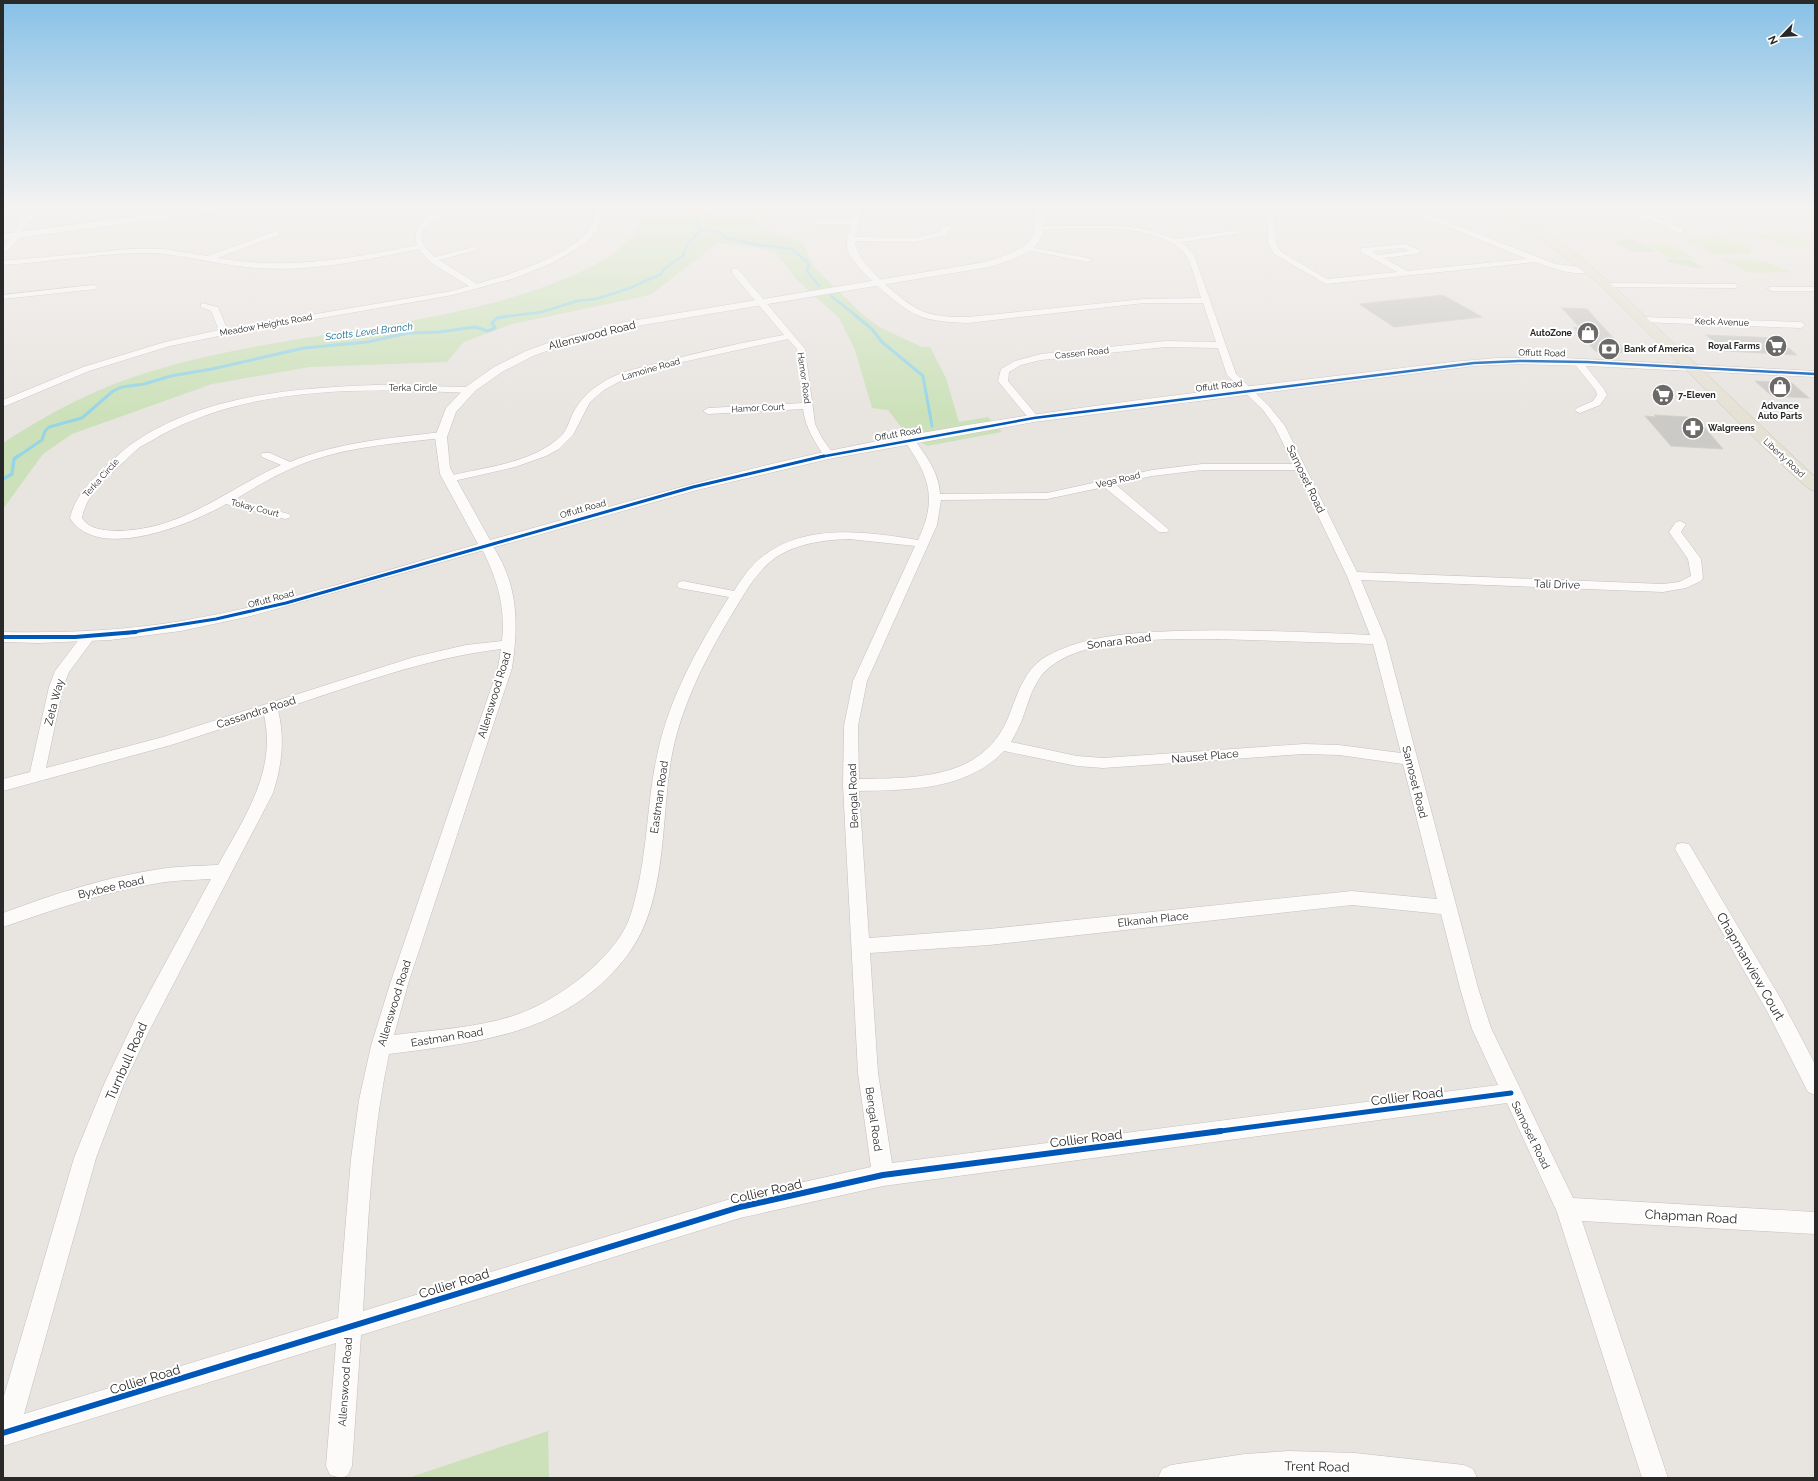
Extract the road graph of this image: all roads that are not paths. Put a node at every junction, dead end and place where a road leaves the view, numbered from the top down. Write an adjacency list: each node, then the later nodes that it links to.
1 (458, 275): 14 (street)
2 (514, 275): 14 (street, Meadow Heights Road)
3 (738, 275): 19 (street, Hamor Road)
4 (872, 275): 10 (street)
5 (925, 275): 10 (street, Allenswood Road)
6 (1197, 275): 18 (street, Samoset Road)
7 (1315, 275): 8 (street)
8 (1395, 275)
9 (1594, 275): 11 (main road, Liberty Road)
10 (880, 282): 18 (street); 19 (street, Allenswood Road)
11 (1606, 285): 12 (street); 21 (main road, Liberty Road)
12 (1735, 286)
13 (93, 287): 17 (street)
14 (477, 287): 23 (street, Meadow Heights Road)
15 (1772, 289): 16 (street)
16 (1815, 289)
17 (3, 296)
18 (1206, 300): 25 (street, Samoset Road)
19 (761, 301): 24 (street, Hamor Road); 29 (street, Allenswood Road)
20 (204, 305): 23 (street)
21 (1642, 320): 22 (street, Keck Avenue); 27 (main road, Liberty Road)
22 (1801, 325)
23 (224, 332): 31 (street, Meadow Heights Road)
24 (791, 336): 32 (street, Hamor Road); 42 (street, Lamoine Road)
25 (1222, 345): 30 (street, Samoset Road); 35 (street, Cassen Road)
26 (1578, 362): 27 (street, Offutt Road); 30 (street, Offutt Road); 33 (street)
27 (1689, 366): 28 (street, Offutt Road); 44 (main road, Liberty Road)
28 (1815, 374)
29 (469, 390): 36 (street, Allenswood Road); 46 (street, Terka Circle)
30 (1247, 391): 35 (street, Offutt Road); 41 (street, Samoset Road)
31 (3, 404)
32 (808, 406): 34 (street, Hamor Court); 39 (street, Hamor Road)
33 (1580, 410)
34 (708, 411)
35 (1034, 418): 37 (street, Offutt Road)
36 (442, 435): 40 (street, Terka Circle); 42 (street, Allenswood Road)
37 (909, 440): 39 (street, Offutt Road); 45 (street, Bengal Road)
38 (266, 455): 40 (street)
39 (829, 455): 51 (street, Offutt Road)
40 (289, 465): 46 (street, Terka Circle)
41 (1300, 467): 43 (street, Vega Road); 52 (street, Samoset Road)
42 (449, 479): 51 (street, Allenswood Road)
43 (1106, 483): 45 (street, Vega Road); 49 (street)
44 (1815, 486)
45 (936, 498): 50 (street, Bengal Road)
46 (226, 501): 47 (street, Tokay Court)
47 (285, 516)
48 (1680, 524): 52 (street, Tali Drive)
49 (1163, 530)
50 (922, 544): 54 (street, Eastman Road); 64 (street, Bengal Road)
51 (486, 545): 56 (street, Offutt Road); 58 (street, Allenswood Road)
52 (1353, 576): 57 (street, Samoset Road)
53 (683, 585): 54 (street)
54 (737, 595): 70 (street, Eastman Road)
55 (3, 637): 56 (street, Offutt Road)
56 (88, 637): 62 (street, Zeta Way)
57 (1379, 640): 60 (street, Sonara Road); 61 (street, Samoset Road)
58 (509, 644): 59 (street, Cassandra Road); 70 (street, Allenswood Road)
59 (270, 708): 62 (street, Cassandra Road); 66 (street, Turnbull Road)
60 (1002, 745): 61 (street, Nauset Place); 64 (street, Sonara Road)
61 (1409, 759): 67 (street, Samoset Road)
62 (37, 775): 63 (street, Cassandra Road)
63 (3, 785)
64 (852, 785): 69 (street, Bengal Road)
65 (1683, 850): 71 (street, Chapmanview Court)
66 (224, 871): 68 (street, Byxbee Road); 77 (street, Turnbull Road)
67 (1447, 907): 69 (street, Elkanah Place); 72 (street, Samoset Road)
68 (3, 920)
69 (860, 946): 73 (street, Bengal Road)
70 (381, 1046): 76 (street, Allenswood Road)
71 (1815, 1085)
72 (1511, 1093): 73 (street, Collier Road); 74 (street, Samoset Road)
73 (883, 1175): 76 (street, Collier Road)
74 (1567, 1209): 75 (street, Chapman Road); 81 (street, Samoset Road)
75 (1815, 1223)
76 (350, 1326): 77 (street, Collier Road); 78 (street, Allenswood Road)
77 (4, 1433)
78 (340, 1466)
79 (1171, 1478): 80 (street, Trent Road)
80 (1464, 1478)
81 (1655, 1478)

